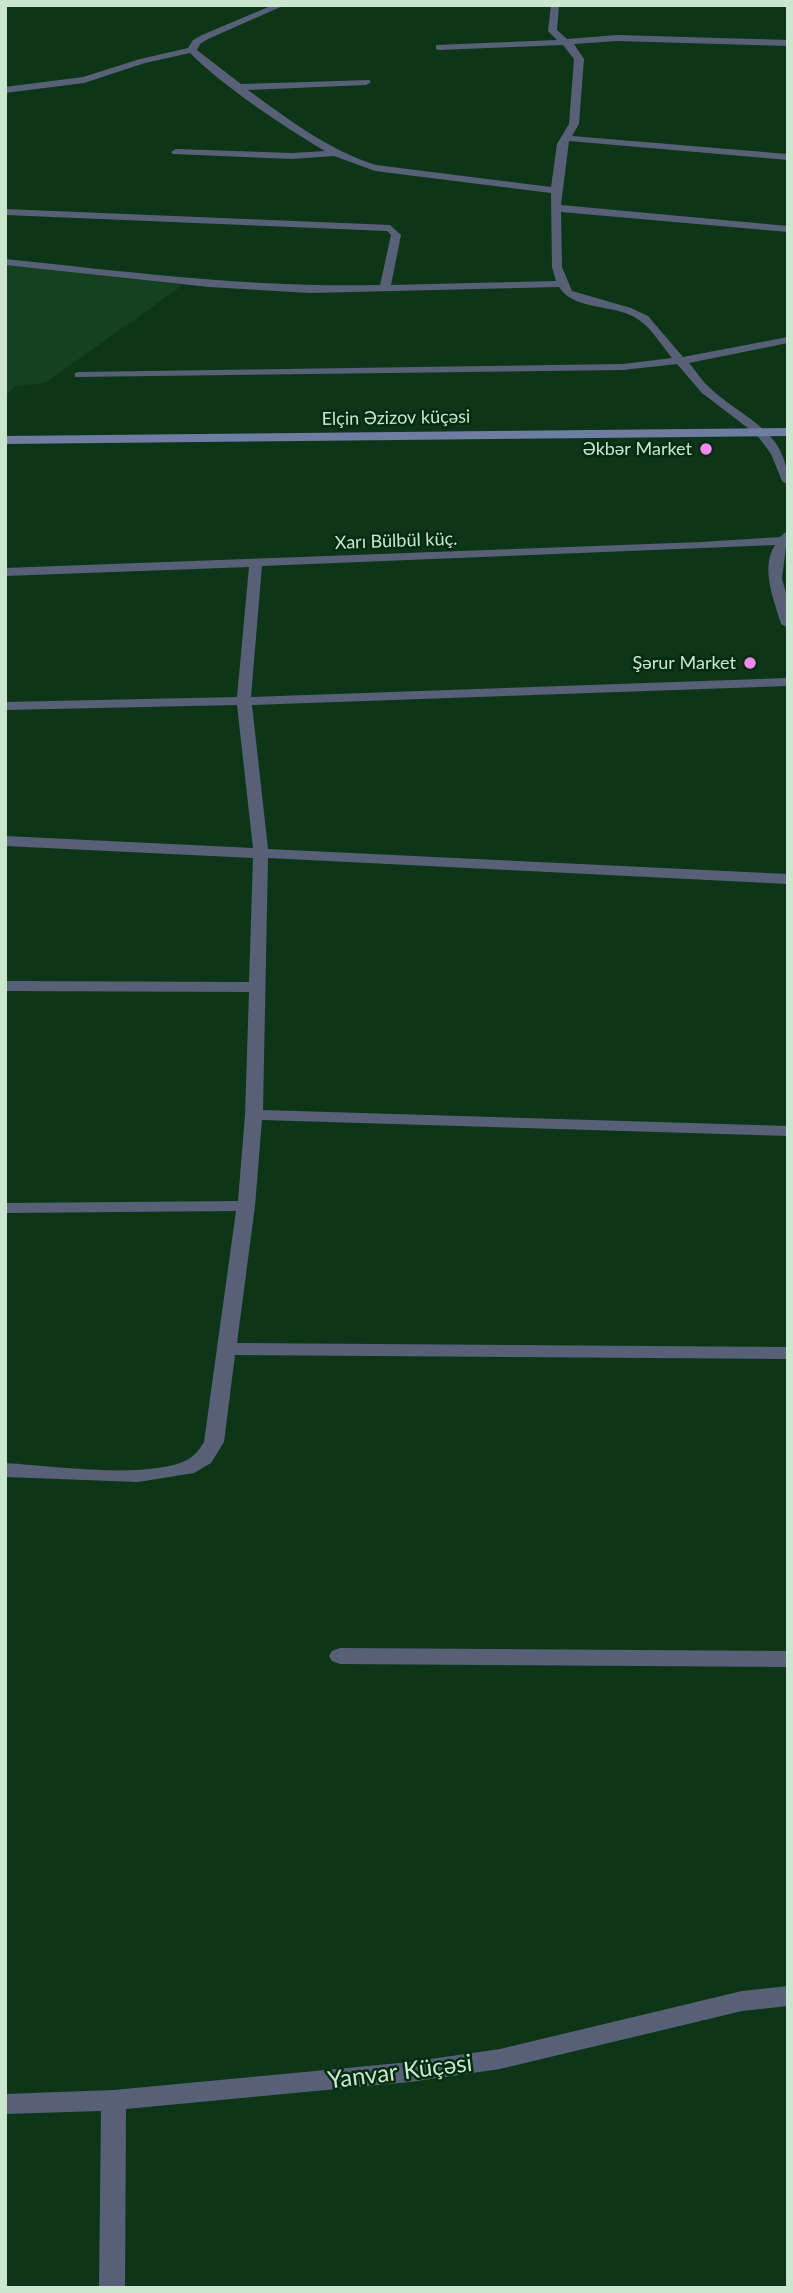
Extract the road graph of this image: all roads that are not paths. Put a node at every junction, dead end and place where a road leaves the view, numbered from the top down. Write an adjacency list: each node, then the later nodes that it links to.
1 (281, 5): 6 (street)
2 (555, 5): 3 (street)
3 (564, 41): 4 (street); 5 (street); 10 (street)
4 (788, 43)
5 (439, 47)
6 (192, 50): 8 (street); 9 (street)
7 (366, 82): 8 (street)
8 (242, 87): 12 (street)
9 (5, 90)
10 (566, 138): 13 (street); 14 (street)
11 (176, 152): 12 (street)
12 (334, 153): 14 (street)
13 (788, 157)
14 (556, 191): 15 (street)
15 (555, 208): 17 (street); 19 (street)
16 (5, 212): 20 (street)
17 (788, 229)
18 (5, 262): 20 (street)
19 (562, 284): 20 (street); 22 (street)
20 (385, 289)
21 (788, 340): 22 (street)
22 (680, 362): 23 (street); 24 (street)
23 (79, 375)
24 (761, 432): 25 (street, Elçin Əzizov küçəsi); 26 (street, Elçin Əzizov küçəsi); 27 (street)
25 (788, 432)
26 (5, 440)
27 (788, 481)
28 (787, 538): 29 (street, Xarı Bülbül küç.); 31 (street)
29 (256, 564): 30 (street, Xarı Bülbül küç.); 33 (street)
30 (5, 572)
31 (788, 624)
32 (788, 682): 33 (street)
33 (244, 701): 34 (street); 36 (street)
34 (5, 706)
35 (5, 841): 36 (street)
36 (261, 852): 37 (street); 39 (street)
37 (788, 879)
38 (5, 986): 39 (street)
39 (258, 987): 40 (street)
40 (254, 1115): 41 (street); 42 (street)
41 (788, 1130)
42 (246, 1206): 43 (street); 44 (street)
43 (5, 1208)
44 (228, 1349): 45 (street); 46 (street)
45 (788, 1353)
46 (5, 1470)
47 (340, 1656): 48 (street)
48 (788, 1659)
49 (788, 1996): 50 (street, Yanvar Küçəsi)
50 (114, 2100): 51 (street, Yanvar Küçəsi); 52 (street)
51 (5, 2104)
52 (112, 2288)

